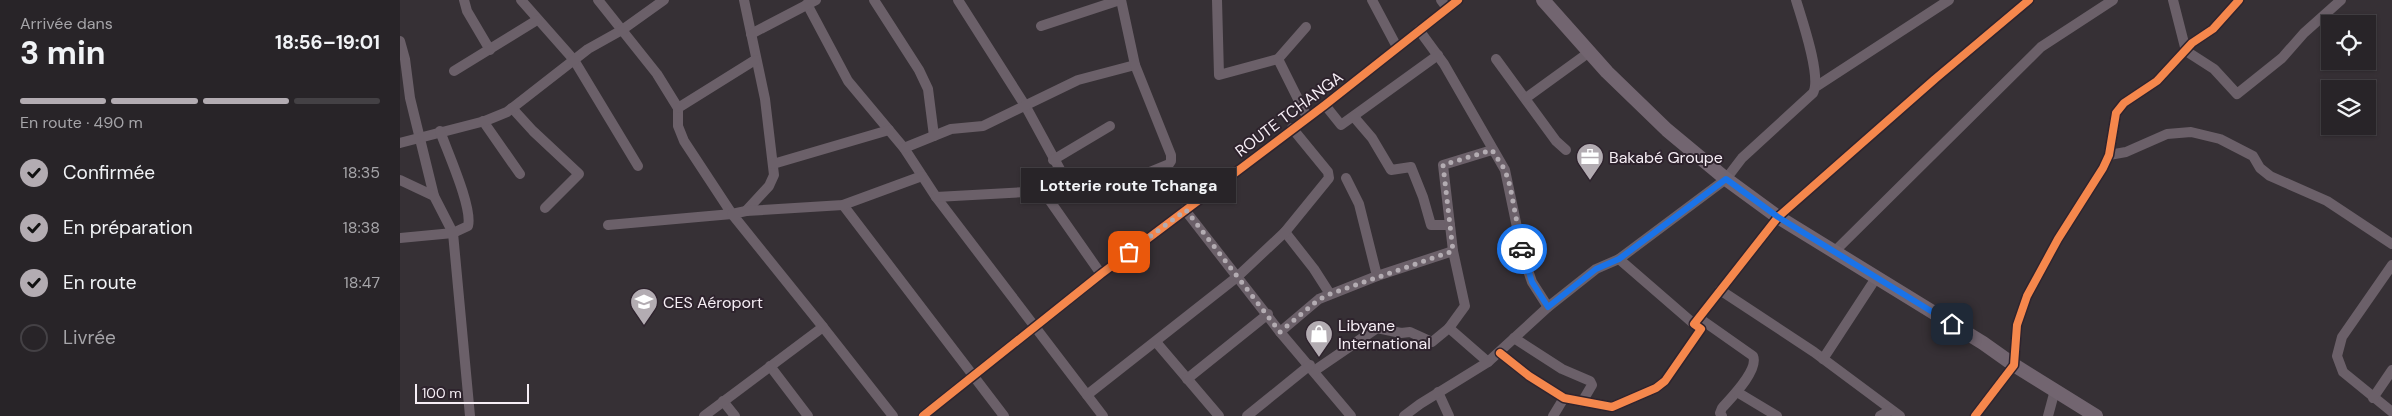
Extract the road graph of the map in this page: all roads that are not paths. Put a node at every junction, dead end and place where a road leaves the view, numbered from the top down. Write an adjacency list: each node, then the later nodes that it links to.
1 (464, 0): 30 (street)
2 (521, 0): 22 (street)
3 (598, 0): 25 (street)
4 (664, 0): 25 (street)
5 (744, 0): 27 (street)
6 (874, 0): 54 (street)
7 (958, 0): 43 (street)
8 (1120, 0): 23 (street); 38 (street)
9 (1217, 0): 34 (street)
10 (1372, 0): 29 (street)
11 (1458, 0): 21 (street, ROUTE TCHANGA)
12 (1543, 0): 32 (highway)
13 (1796, 0): 40 (street)
14 (1949, 0): 40 (street)
15 (2029, 0): 77 (street)
16 (2113, 0): 85 (street)
17 (2173, 0): 31 (street)
18 (2240, 0): 31 (street)
19 (2341, 0): 31 (street)
20 (812, 2): 27 (street); 51 (street)
21 (1444, 4): 26 (street, ROUTE TCHANGA)
22 (537, 20): 30 (street); 36 (street)
23 (1041, 26)
24 (1306, 27): 34 (street)
25 (622, 30): 36 (street); 45 (street)
26 (1419, 30): 29 (street, ROUTE TCHANGA); 33 (street)
27 (750, 34): 37 (street)
28 (400, 41): 53 (street)
29 (1397, 47): 42 (street, ROUTE TCHANGA)
30 (490, 50): 39 (street)
31 (2186, 51): 59 (street)
32 (1588, 53): 41 (street); 66 (highway)
33 (1438, 55): 47 (street); 57 (street)
34 (1278, 59): 46 (street)
35 (1496, 59): 41 (street)
36 (574, 60): 44 (street); 62 (street)
37 (755, 60): 45 (street); 61 (street)
38 (1135, 65): 43 (street); 68 (street)
39 (454, 71)
40 (1817, 86): 66 (street)
41 (1526, 98): 58 (street)
42 (1325, 105): 46 (street, ROUTE TCHANGA); 47 (street)
43 (1026, 107): 54 (street); 60 (street)
44 (512, 108): 48 (street); 73 (street)
45 (678, 108): 76 (street)
46 (1307, 117): 50 (street, ROUTE TCHANGA)
47 (1354, 117): 79 (street)
48 (482, 121): 52 (street); 63 (street)
49 (1110, 126): 60 (street)
50 (1292, 128): 74 (street, ROUTE TCHANGA); 80 (street)
51 (889, 130): 56 (street); 61 (street)
52 (440, 131): 53 (street); 81 (street)
53 (419, 136): 55 (street); 70 (street)
54 (934, 136): 56 (street)
55 (400, 143)
56 (904, 148): 64 (street)
57 (1492, 150): 79 (street); 94 (street)
58 (1566, 150)
59 (2109, 155): 83 (street); 107 (street)
60 (1053, 160): 68 (street)
61 (773, 164): 75 (street)
62 (638, 166)
63 (520, 174)
64 (922, 176): 71 (street); 72 (street)
65 (1346, 178): 89 (street)
66 (1726, 179): 77 (highway); 86 (street)
67 (401, 181): 70 (street)
68 (1069, 186): 69 (street)
69 (1043, 191): 71 (street); 88 (street)
70 (434, 196): 81 (street)
71 (936, 197): 97 (street)
72 (843, 205): 75 (street); 110 (street)
73 (545, 208)
74 (1186, 210): 88 (street, ROUTE TCHANGA); 90 (street)
75 (746, 211): 76 (street)
76 (732, 214): 78 (street); 98 (street)
77 (1778, 217): 85 (highway); 92 (street)
78 (608, 225)
79 (1450, 225): 84 (street)
80 (1285, 232): 90 (street); 93 (street)
81 (453, 233): 82 (street); 122 (street)
82 (400, 238)
83 (2392, 244)
84 (1453, 251): 89 (street); 99 (street)
85 (1834, 252): 91 (highway)
86 (1619, 259): 94 (street); 96 (street)
87 (2392, 264): 117 (street)
88 (1101, 274): 97 (street, ROUTE TCHANGA)
89 (1377, 276): 93 (street)
90 (1237, 277): 95 (street); 102 (street)
91 (1876, 278): 104 (street); 107 (highway)
92 (1720, 290): 96 (street); 104 (street)
93 (1330, 294): 100 (street)
94 (1548, 307): 101 (street)
95 (1268, 314): 100 (street); 111 (street)
96 (1696, 321): 114 (street); 119 (street)
97 (1035, 326): 110 (street, ROUTE TCHANGA); 115 (street)
98 (823, 327): 106 (street); 126 (street)
99 (1449, 328): 105 (street); 108 (street)
100 (1280, 332): 108 (street)
101 (1514, 338): 103 (street); 119 (street)
102 (1156, 342): 111 (street); 115 (street)
103 (1500, 353): 105 (street); 116 (street)
104 (1823, 359): 120 (street)
105 (1488, 362): 113 (street)
106 (770, 366): 118 (street); 125 (street)
107 (2014, 366): 112 (highway); 140 (street)
108 (1312, 368): 131 (street); 132 (street)
109 (2392, 370): 117 (street)
110 (973, 376): 127 (street, ROUTE TCHANGA); 128 (street)
111 (1187, 379): 130 (street)
112 (2055, 390): 141 (street); 142 (highway)
113 (1438, 392): 133 (street); 134 (street)
114 (1737, 392): 136 (street); 137 (street)
115 (1087, 395): 129 (street)
116 (1564, 398): 119 (street); 135 (street)
117 (2373, 398): 121 (street)
118 (723, 402): 123 (street); 124 (street)
119 (1582, 402)
120 (1891, 410): 138 (street); 139 (street)
121 (2392, 412)
122 (470, 416)
123 (704, 416)
124 (735, 416)
125 (808, 416)
126 (893, 416)
127 (923, 416)
128 (1004, 416)
129 (1103, 416)
130 (1219, 416)
131 (1247, 416)
132 (1351, 416)
133 (1404, 416)
134 (1449, 416)
135 (1553, 416)
136 (1722, 416)
137 (1776, 416)
138 (1880, 416)
139 (1900, 416)
140 (1975, 416)
141 (2048, 416)
142 (2096, 416)

